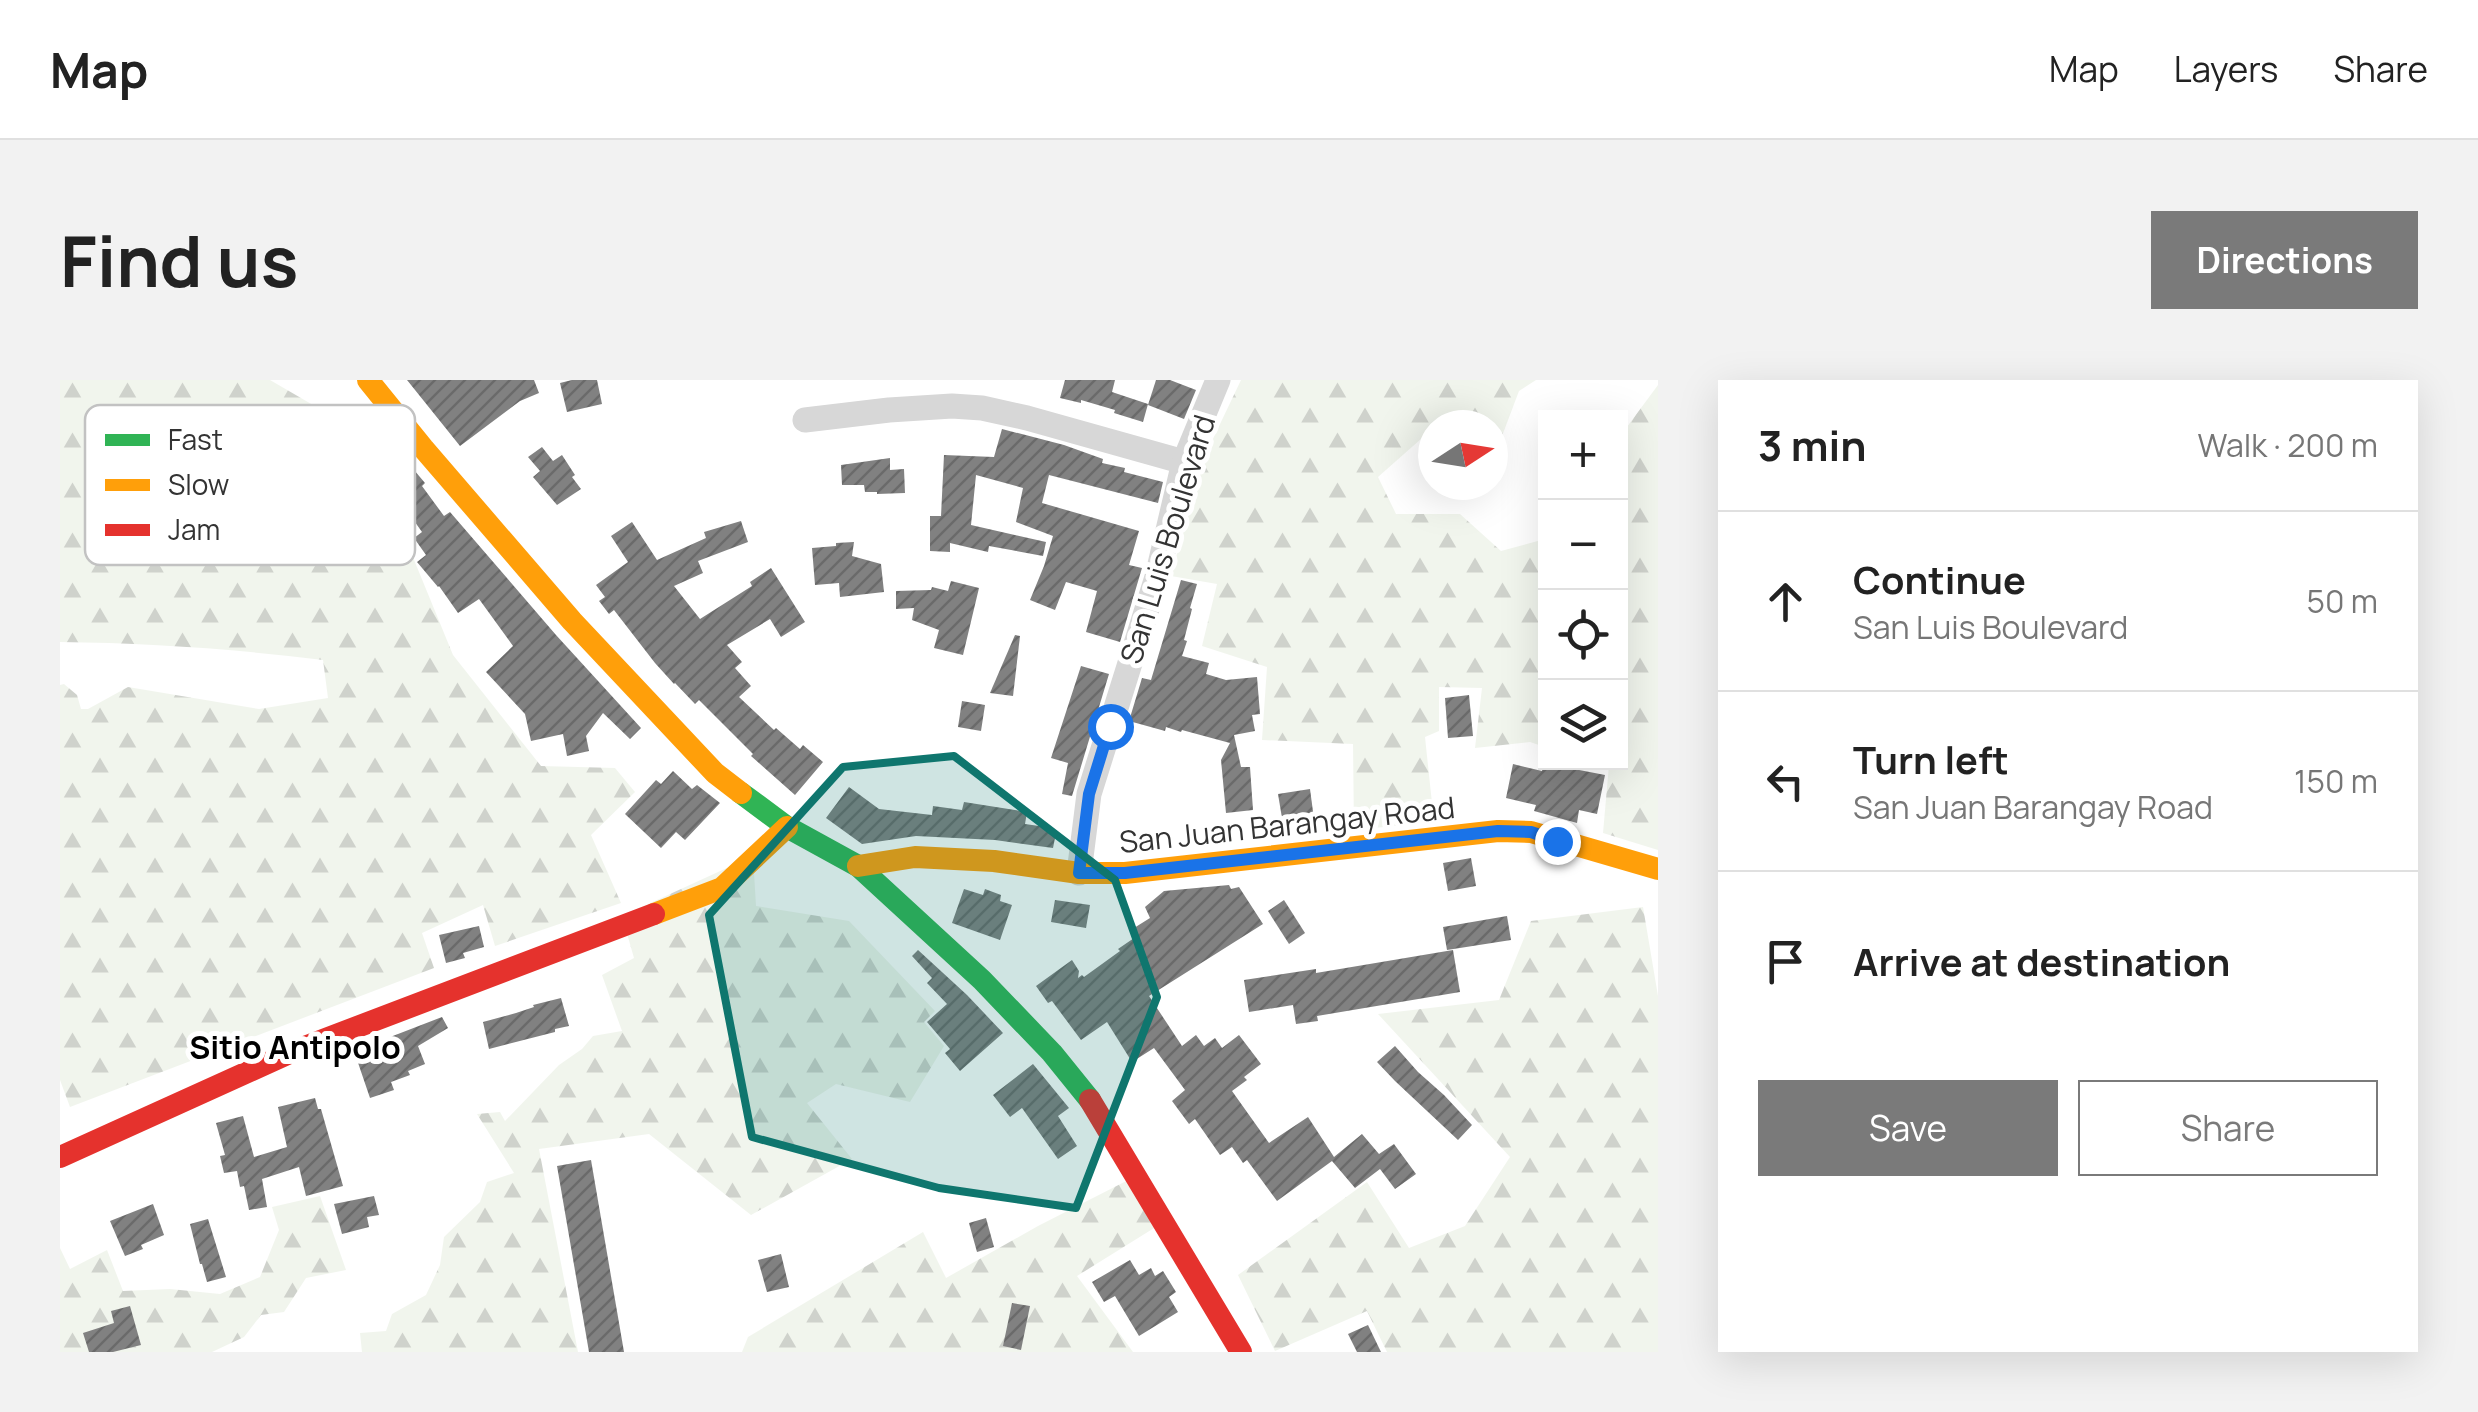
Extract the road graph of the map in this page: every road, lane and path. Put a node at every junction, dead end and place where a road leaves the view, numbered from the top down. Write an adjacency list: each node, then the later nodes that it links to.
1 (368, 380): 3 (street)
2 (1218, 380): 6 (street, San Luis Boulevard)
3 (389, 405)
4 (805, 420): 6 (street)
5 (415, 437): 7 (street)
6 (1184, 462): 10 (street, San Luis Boulevard)
7 (787, 827): 8 (street); 11 (street)
8 (858, 866): 10 (street, San Juan Barangay Road); 12 (street)
9 (1658, 869): 10 (street, San Juan Barangay Road)
10 (1079, 873)
11 (60, 1157)
12 (1241, 1352)

